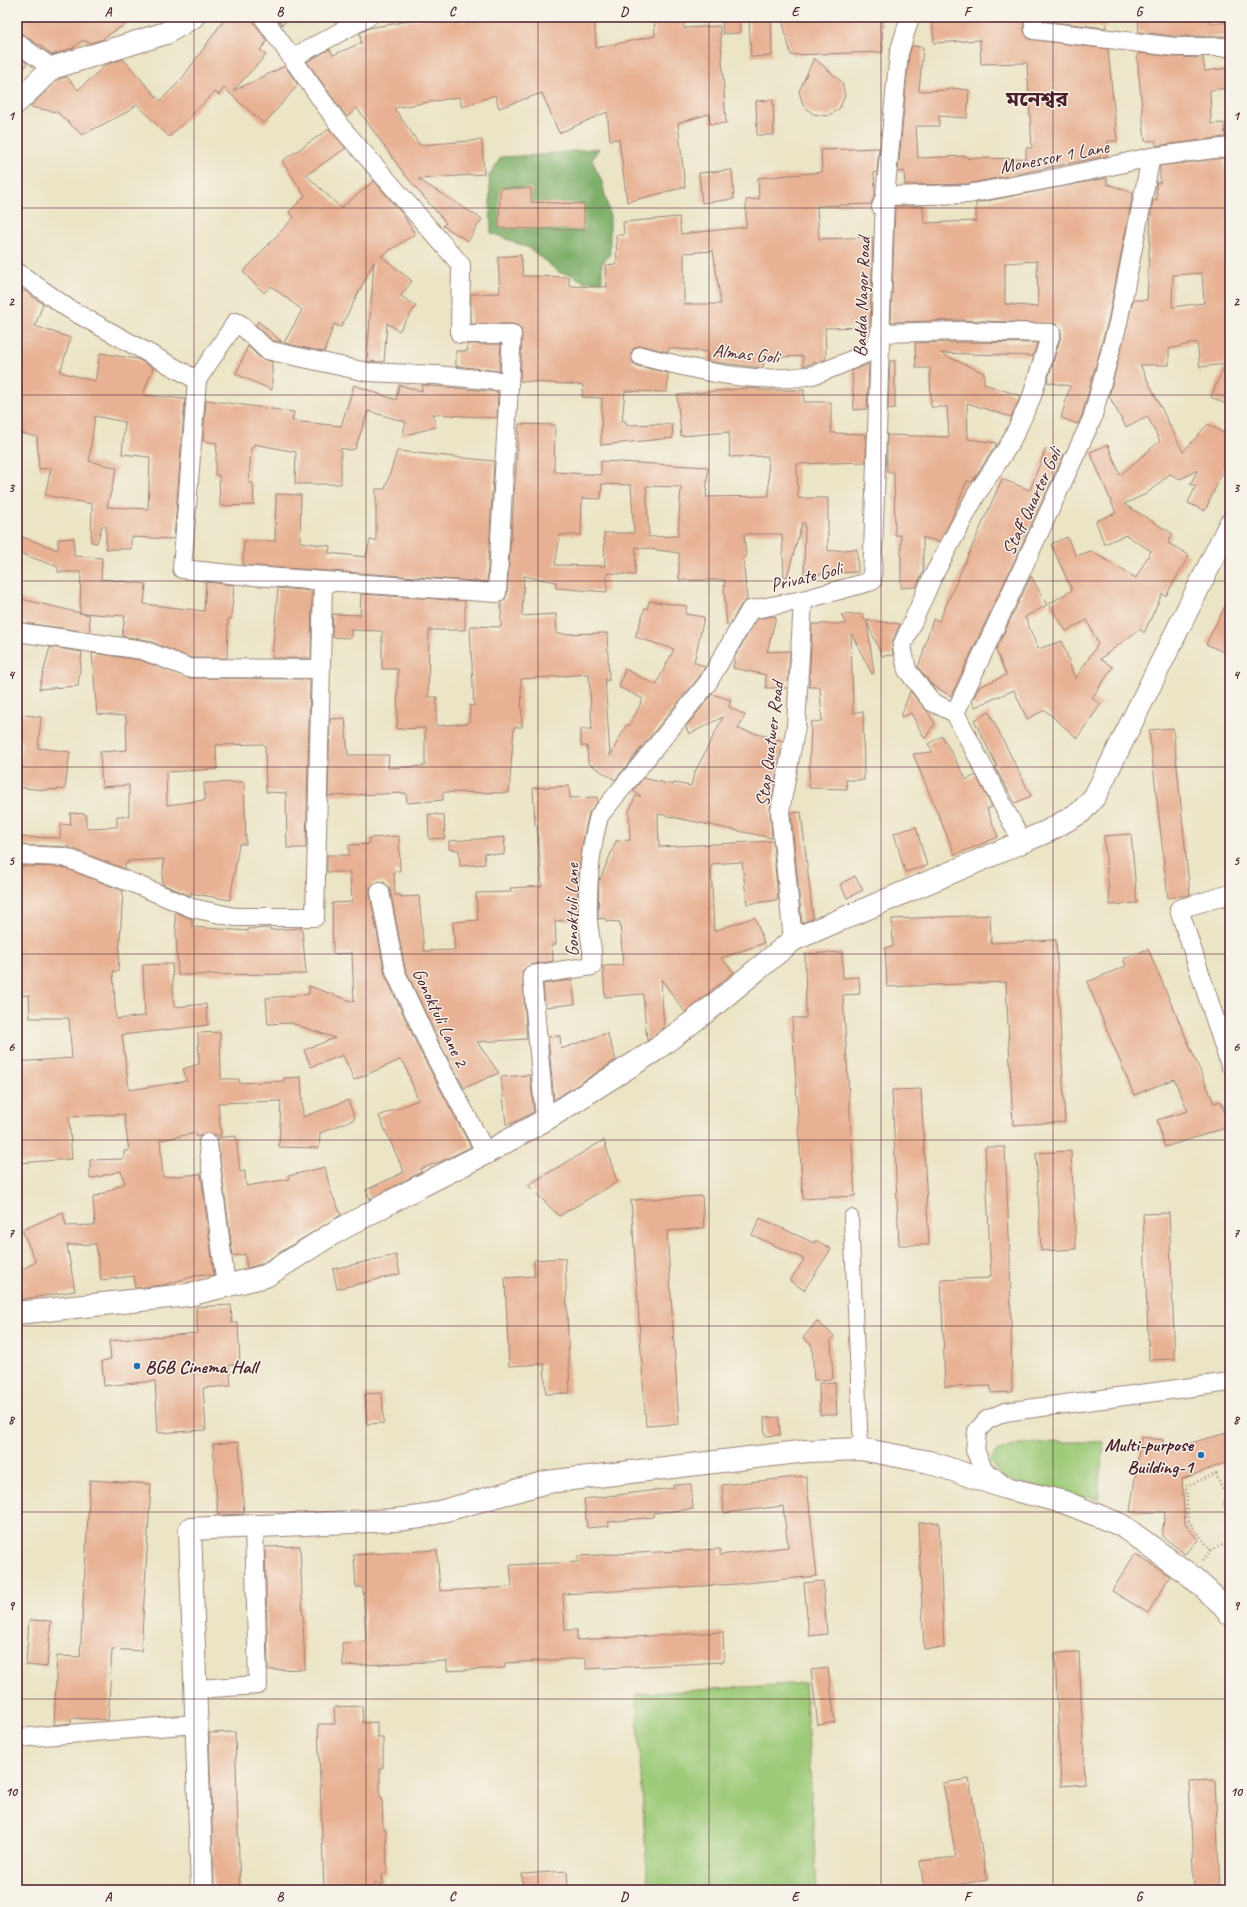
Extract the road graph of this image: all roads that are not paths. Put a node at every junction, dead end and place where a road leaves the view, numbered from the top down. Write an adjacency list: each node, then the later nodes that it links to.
1 (193, 17): 9 (street)
2 (263, 17): 8 (street)
3 (368, 17): 8 (street)
4 (910, 17): 13 (street, Badda Nagor Road)
5 (1034, 17): 7 (street)
6 (17, 43): 9 (street)
7 (1230, 47)
8 (292, 58): 19 (street)
9 (52, 68): 10 (street)
10 (17, 102)
11 (1230, 146): 12 (street, Monessor 1 Lane)
12 (1151, 157): 13 (street, Monessor 1 Lane); 26 (street, Staff Quarter Goli)
13 (885, 196): 14 (street); 16 (street, Badda Nagor Road)
14 (877, 217)
15 (17, 272): 18 (street)
16 (880, 333): 17 (street, Almas Goli); 21 (street, Badda Nagor Road); 26 (street)
17 (641, 356)
18 (197, 380): 19 (street); 22 (street)
19 (509, 382): 22 (street)
20 (1230, 524): 28 (street)
21 (872, 581): 23 (street, Private Goli)
22 (323, 582): 25 (street)
23 (803, 600): 27 (street, Private Goli); 32 (street, Stap Quatwer Road)
24 (17, 632): 25 (street)
25 (321, 669): 29 (street)
26 (955, 713): 28 (street)
27 (600, 816): 34 (street, Gonoktuli Lane)
28 (1022, 842): 32 (street)
29 (17, 855)
30 (380, 892): 36 (street, Gonoktuli Lane 2)
31 (1230, 894): 33 (street)
32 (793, 940): 34 (street)
33 (1230, 1065)
34 (545, 1120): 36 (street)
35 (208, 1143): 38 (street)
36 (486, 1153): 38 (street)
37 (851, 1217): 41 (street)
38 (226, 1286): 39 (street)
39 (17, 1313)
40 (1230, 1382): 42 (street)
41 (861, 1449): 42 (street); 43 (street)
42 (1006, 1488): 44 (street)
43 (254, 1526): 45 (street); 45 (street)
44 (1230, 1614)
45 (196, 1689): 46 (street)
46 (196, 1724): 47 (street); 48 (street)
47 (17, 1738)
48 (202, 1890)

